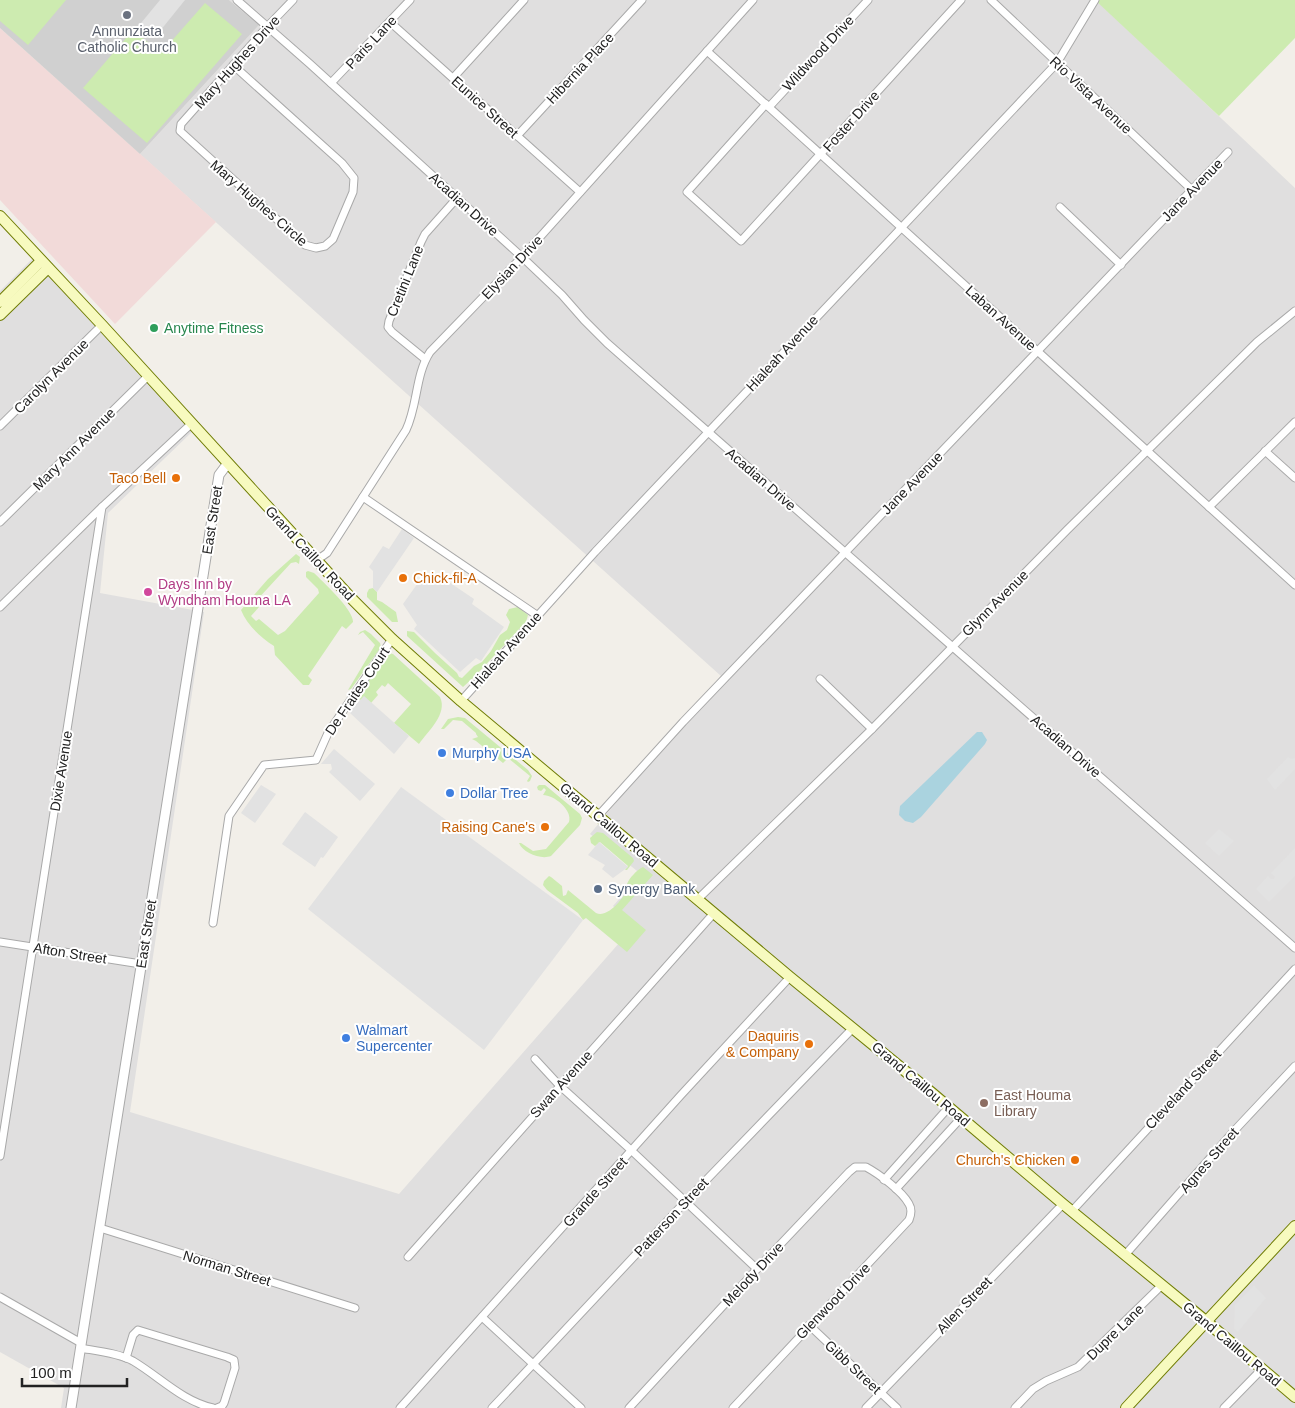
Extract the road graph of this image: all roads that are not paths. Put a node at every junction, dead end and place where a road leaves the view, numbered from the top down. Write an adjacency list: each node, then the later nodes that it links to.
1 (236, 0): 12 (street, Acadian Drive)
2 (293, 0): 12 (street, Mary Hughes Drive)
3 (410, 0): 11 (street, Paris Lane)
4 (524, 0): 16 (street)
5 (642, 0): 20 (street, Hibernia Place)
6 (753, 0): 13 (street, Elysian Drive)
7 (868, 0): 18 (street, Wildwood Drive)
8 (961, 0): 22 (street, Foster Drive)
9 (991, 0): 14 (street, Rio Vista Avenue)
10 (1095, 0): 14 (street, Hialeah Avenue)
11 (390, 22): 16 (street, Eunice Street); 17 (street, Paris Lane)
12 (268, 26): 15 (street, Mary Hughes Drive); 17 (street, Acadian Drive)
13 (707, 50): 18 (street, Laban Avenue); 24 (street, Elysian Drive)
14 (1057, 63): 23 (street, Rio Vista Avenue); 28 (street, Hialeah Avenue)
15 (233, 65): 19 (street, Mary Hughes Drive); 19 (street, Mary Hughes Circle)
16 (453, 78): 20 (street, Eunice Street)
17 (331, 84): 25 (street, Acadian Drive)
18 (767, 105): 22 (street, Laban Avenue); 29 (street, Wildwood Drive)
19 (181, 124)
20 (517, 136): 24 (street, Eunice Street)
21 (1228, 152): 23 (street, Jane Avenue)
22 (821, 154): 28 (street, Laban Avenue); 29 (street, Foster Drive)
23 (1192, 190): 32 (street, Jane Avenue)
24 (580, 192): 30 (street, Elysian Drive)
25 (457, 198): 30 (street, Acadian Drive); 38 (street, Cretini Lane)
26 (1060, 206): 32 (street)
27 (0, 216): 31 (main road, Grand Caillou Road)
28 (901, 227): 37 (street, Laban Avenue); 43 (street, Hialeah Avenue)
29 (741, 241)
30 (522, 257): 38 (street, Elysian Drive); 43 (street, Acadian Drive)
31 (44, 265): 33 (main road); 35 (main road); 36 (main road, Grand Caillou Road)
32 (1121, 265): 37 (street, Jane Avenue)
33 (0, 302)
34 (1295, 311): 44 (street, Glynn Avenue)
35 (0, 315)
36 (102, 325): 39 (main road, Grand Caillou Road); 42 (street, Carolyn Avenue)
37 (1038, 351): 44 (street, Laban Avenue); 52 (street, Jane Avenue)
38 (425, 359): 48 (street, Elysian Drive)
39 (147, 377): 41 (main road, Grand Caillou Road); 51 (street, Mary Ann Avenue)
40 (1295, 422): 45 (street)
41 (191, 424): 46 (main road, Grand Caillou Road); 49 (street)
42 (0, 426)
43 (707, 432): 52 (street, Acadian Drive); 56 (street, Hialeah Avenue)
44 (1147, 451): 50 (street, Laban Avenue); 58 (street, Glynn Avenue)
45 (1265, 452): 47 (street); 50 (street)
46 (228, 463): 53 (main road, Grand Caillou Road); 69 (street, East Street)
47 (1295, 478)
48 (363, 498): 53 (street, Elysian Drive); 56 (street)
49 (102, 507): 55 (street); 67 (street, Dixie Avenue)
50 (1209, 507): 54 (street, Laban Avenue)
51 (0, 522)
52 (845, 553): 58 (street, Acadian Drive); 62 (street, Jane Avenue)
53 (317, 560): 57 (main road, Grand Caillou Road)
54 (1295, 585)
55 (0, 606)
56 (538, 616): 60 (street, Hialeah Avenue)
57 (392, 639): 60 (main road, Grand Caillou Road); 65 (street, De Fraites Court)
58 (952, 646): 61 (street, Glynn Avenue); 68 (street, Acadian Drive)
59 (820, 679): 61 (street)
60 (461, 701): 62 (main road, Grand Caillou Road)
61 (872, 729): 63 (street, Glynn Avenue)
62 (598, 816): 63 (main road, Grand Caillou Road)
63 (698, 899): 64 (main road, Grand Caillou Road)
64 (714, 914): 71 (main road, Grand Caillou Road); 75 (street, Swan Avenue)
65 (213, 923)
66 (0, 942): 67 (street, Afton Street)
67 (33, 947): 69 (street, Afton Street); 79 (street, Dixie Avenue)
68 (1295, 948)
69 (141, 964): 86 (street, East Street)
70 (1295, 969): 84 (street, Cleveland Street)
71 (790, 977): 72 (main road, Grand Caillou Road); 78 (street, Grande Street)
72 (852, 1028): 76 (main road, Grand Caillou Road); 82 (street, Patterson Street)
73 (535, 1059): 75 (street)
74 (1295, 1066): 87 (street, Agnes Street)
75 (560, 1085): 78 (street); 88 (street, Swan Avenue)
76 (949, 1107): 77 (main road, Grand Caillou Road); 80 (street)
77 (961, 1118): 81 (street); 83 (main road, Grand Caillou Road)
78 (632, 1151): 82 (street); 93 (street, Grande Street)
79 (0, 1156)
80 (884, 1180): 81 (street, Melody Drive); 89 (street, Melody Drive)
81 (896, 1190): 95 (street, Glenwood Drive)
82 (685, 1202): 89 (street); 98 (street, Patterson Street)
83 (1063, 1204): 84 (main road, Grand Caillou Road); 100 (street, Allen Street)
84 (1072, 1211): 87 (main road, Grand Caillou Road)
85 (1295, 1226): 94 (main road)
86 (100, 1228): 92 (street, Norman Street); 96 (street, East Street)
87 (1125, 1255): 90 (main road, Grand Caillou Road)
88 (408, 1257)
89 (757, 1268): 107 (street, Melody Drive)
90 (1162, 1285): 94 (main road, Grand Caillou Road); 111 (street, Dupre Lane)
91 (0, 1298): 96 (street)
92 (355, 1308)
93 (482, 1317): 98 (street); 104 (street, Grande Street)
94 (1207, 1322): 99 (main road, Grand Caillou Road); 112 (main road)
95 (809, 1325): 100 (street, Gibb Street); 108 (street, Glenwood Drive)
96 (81, 1346): 97 (street); 102 (street, East Street)
97 (126, 1358): 103 (street); 103 (street)
98 (533, 1364): 105 (street, Patterson Street); 106 (street)
99 (1262, 1369): 101 (main road, Grand Caillou Road); 113 (street)
100 (881, 1393): 109 (street, Allen Street); 110 (street, Gibb Street)
101 (1295, 1397)
102 (70, 1408)
103 (215, 1408)
104 (400, 1408)
105 (492, 1408)
106 (581, 1408)
107 (629, 1408)
108 (732, 1408)
109 (866, 1408)
110 (897, 1408)
111 (1015, 1408)
112 (1126, 1408)
113 (1224, 1408)

